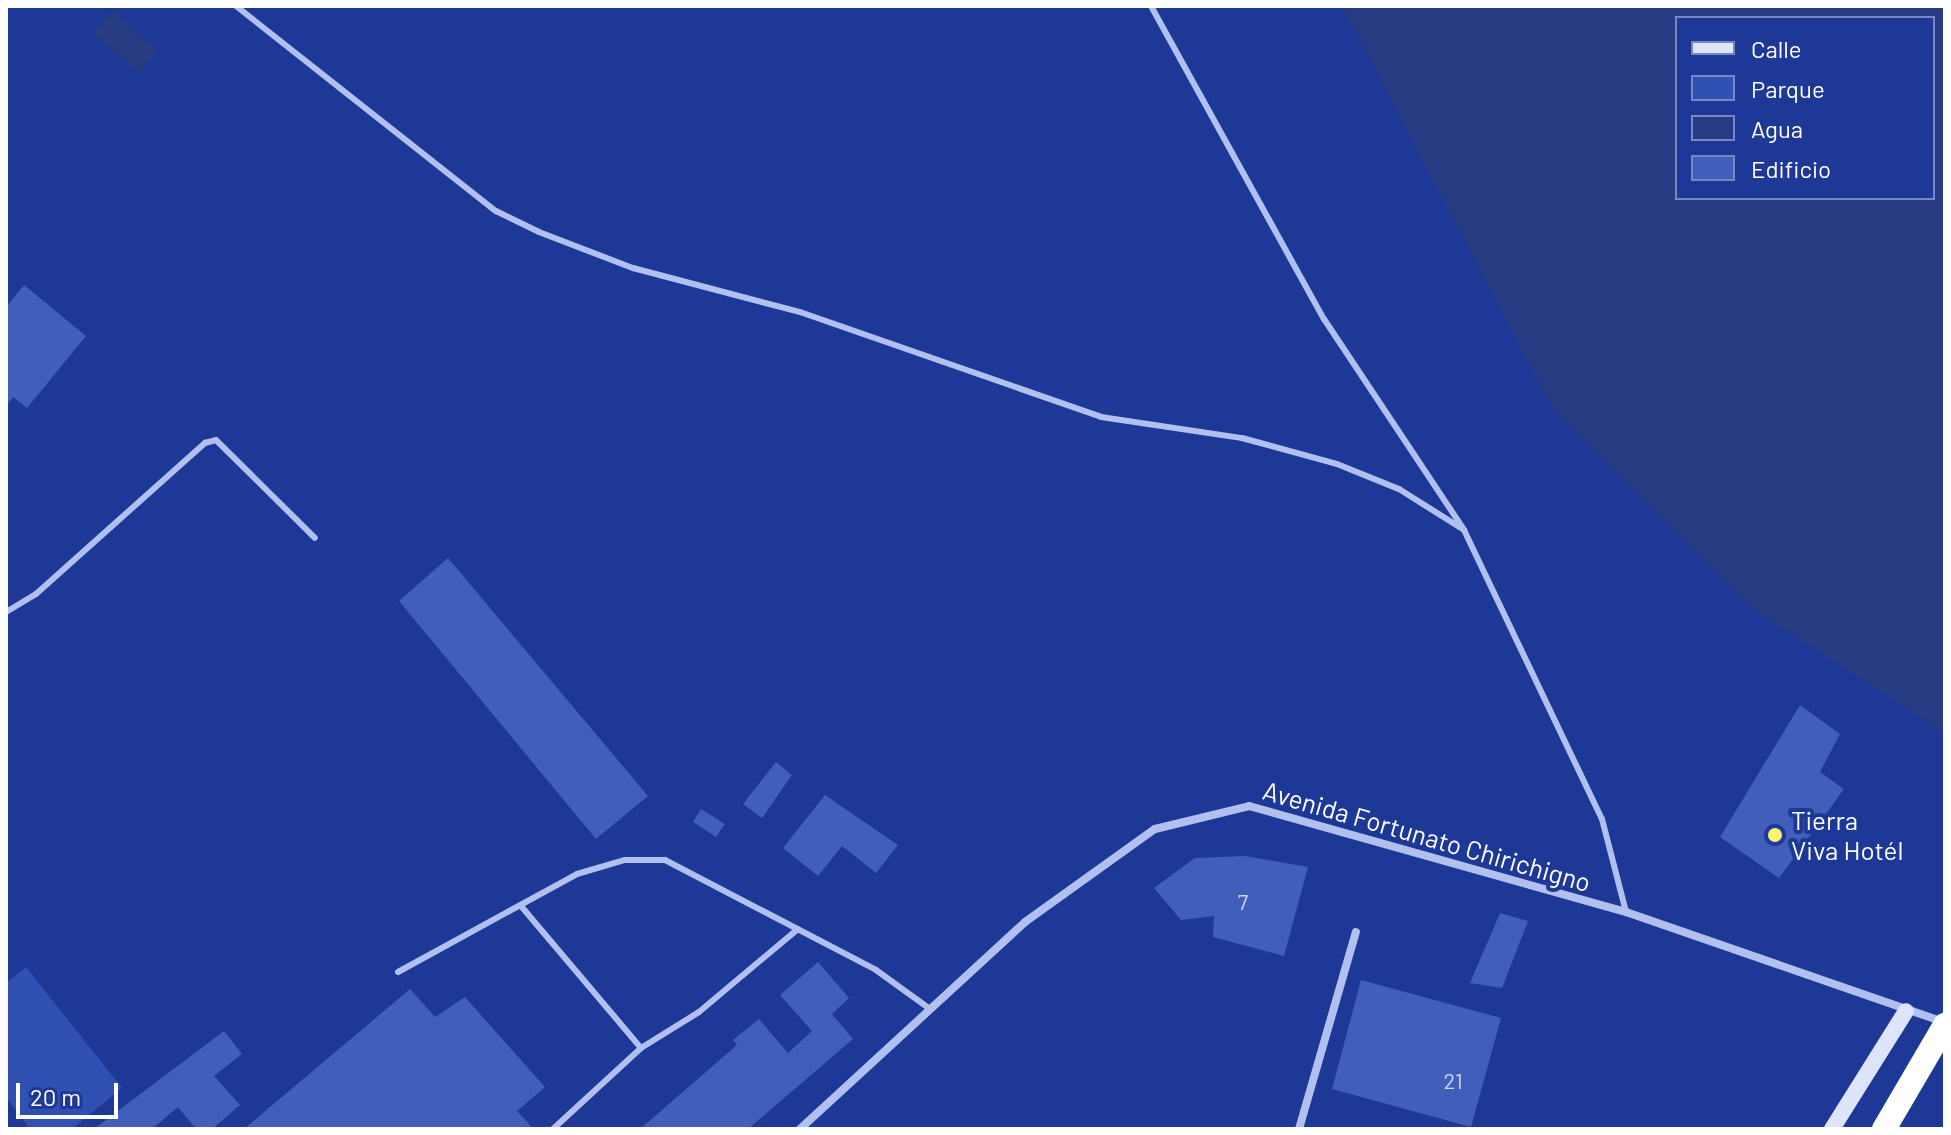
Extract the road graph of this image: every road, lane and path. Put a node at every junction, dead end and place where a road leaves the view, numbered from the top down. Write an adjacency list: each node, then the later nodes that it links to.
1 (236, 6): 3 (lane)
2 (1151, 6): 3 (lane)
3 (1464, 530): 7 (lane)
4 (315, 538): 5 (lane)
5 (6, 612)
6 (521, 906): 8 (lane); 10 (lane); 14 (lane)
7 (1626, 912): 11 (street, Avenida Fortunato Chirichigno); 12 (street, Avenida Fortunato Chirichigno)
8 (798, 929): 11 (lane); 14 (lane)
9 (1356, 932): 17 (street)
10 (398, 972)
11 (930, 1009): 16 (street, Avenida Fortunato Chirichigno)
12 (1906, 1011): 13 (street, Avenida Fortunato Chirichigno); 18 (street)
13 (1945, 1024): 19 (highway)
14 (641, 1048): 15 (lane)
15 (553, 1129)
16 (800, 1129)
17 (1299, 1129)
18 (1832, 1129)
19 (1884, 1129)

